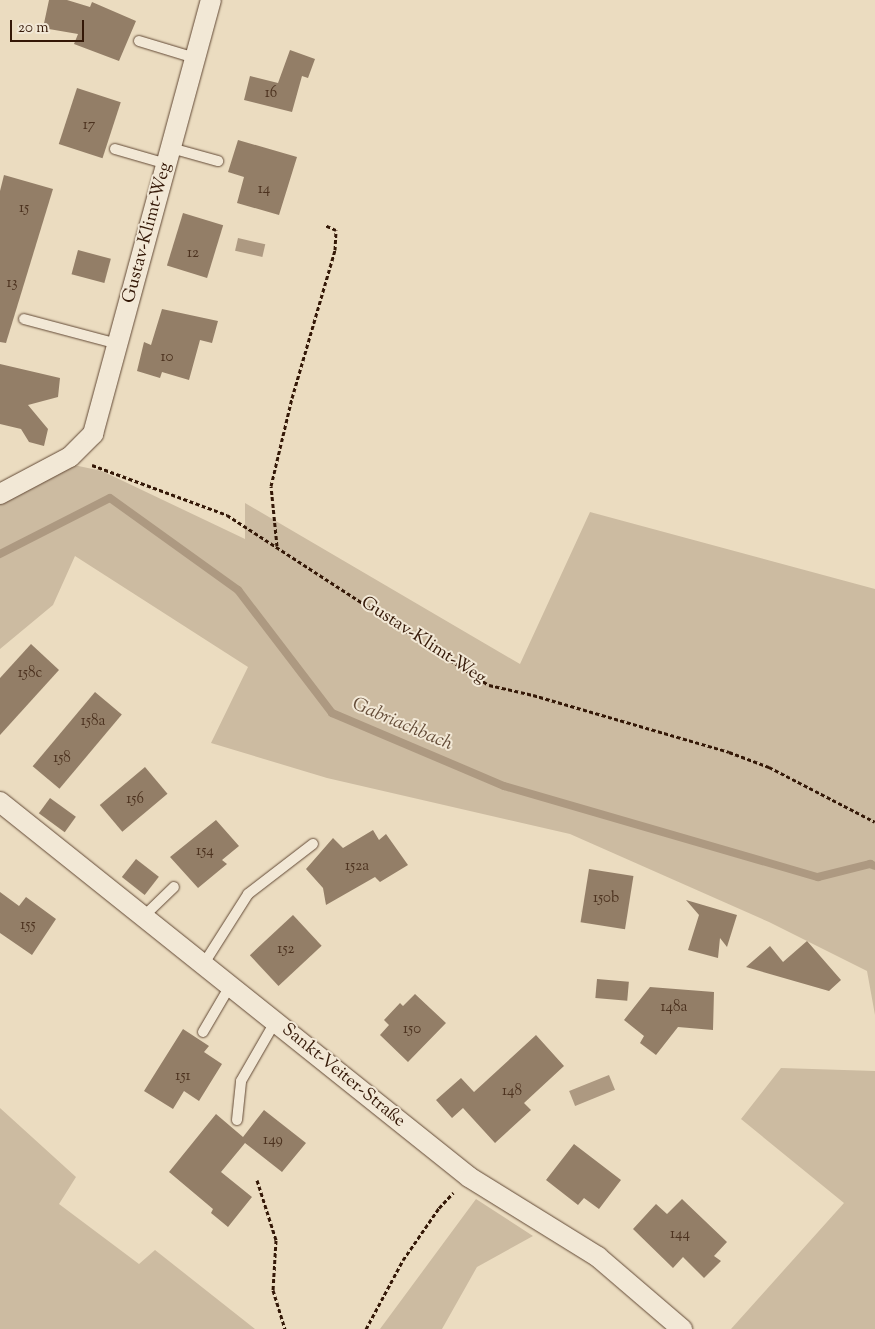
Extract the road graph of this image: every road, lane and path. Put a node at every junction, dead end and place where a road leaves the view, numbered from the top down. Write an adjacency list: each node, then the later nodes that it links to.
1 (212, 0): 3 (street, Gustav-Klimt-Weg)
2 (139, 41): 3 (lane)
3 (195, 58): 5 (street, Gustav-Klimt-Weg)
4 (115, 149): 5 (lane)
5 (169, 156): 6 (lane); 9 (street, Gustav-Klimt-Weg)
6 (218, 161)
7 (325, 225): 12 (path)
8 (24, 319): 9 (lane)
9 (118, 344): 10 (street, Gustav-Klimt-Weg)
10 (70, 457): 11 (street, Gustav-Klimt-Weg); 12 (path, Gustav-Klimt-Weg)
11 (0, 494)
12 (277, 547): 14 (path, Gustav-Klimt-Weg)
13 (4, 811): 17 (street, Sankt-Veiter-Straße)
14 (875, 822)
15 (313, 844): 18 (lane)
16 (174, 887): 17 (lane)
17 (143, 917): 18 (street, Sankt-Veiter-Straße)
18 (203, 965): 19 (street, Sankt-Veiter-Straße)
19 (230, 986): 20 (street, Sankt-Veiter-Straße); 21 (lane)
20 (275, 1022): 22 (lane); 23 (street, Sankt-Veiter-Straße)
21 (203, 1032)
22 (237, 1120)
23 (470, 1177): 26 (path); 27 (street, Sankt-Veiter-Straße)
24 (256, 1180): 25 (path)
25 (285, 1329)
26 (366, 1329)
27 (682, 1329)

